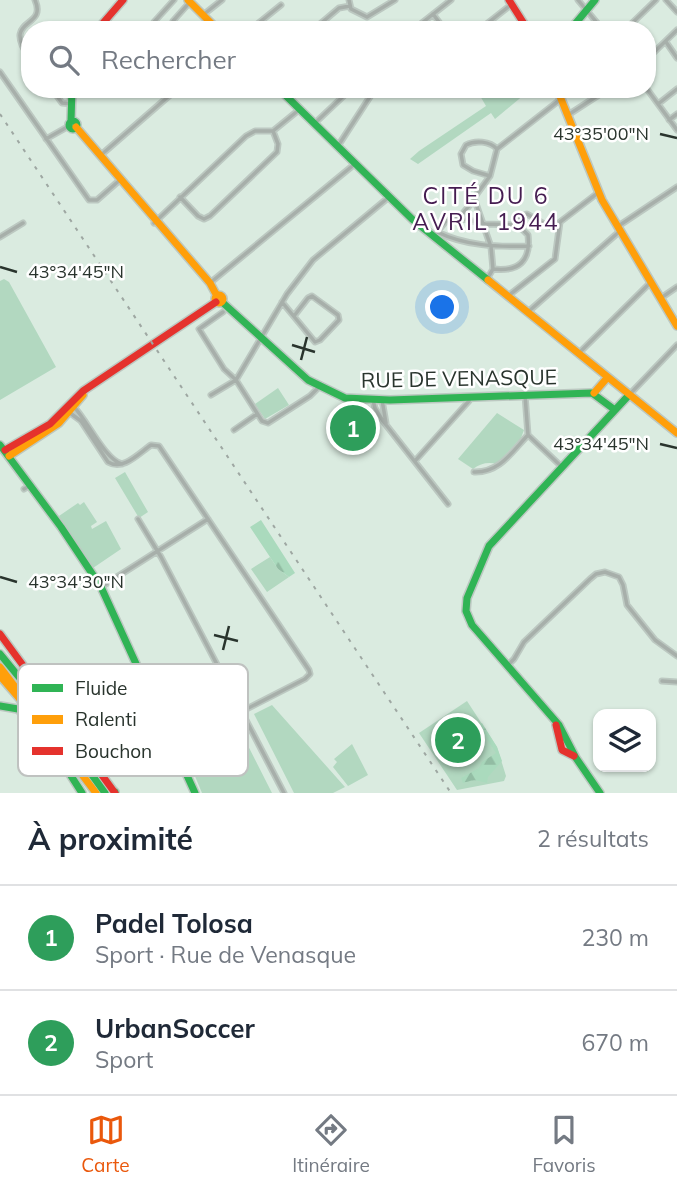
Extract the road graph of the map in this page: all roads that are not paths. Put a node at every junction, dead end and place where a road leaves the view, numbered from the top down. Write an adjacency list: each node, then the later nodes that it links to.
1 (35, 0): 20 (street)
2 (123, 0): 21 (main road)
3 (174, 0): 22 (street)
4 (222, 0): 19 (street)
5 (349, 0): 15 (street)
6 (395, 0): 15 (street)
7 (451, 0): 18 (street)
8 (578, 0): 16 (street)
9 (595, 0): 16 (main road)
10 (656, 0): 33 (street)
11 (666, 0): 17 (street)
12 (189, 1): 19 (main road); 23 (street)
13 (510, 2): 29 (street); 30 (main road)
14 (281, 5): 25 (street)
15 (350, 6): 26 (street)
16 (586, 9): 31 (main road); 32 (street)
17 (677, 12)
18 (433, 14): 27 (street); 28 (street)
19 (203, 15): 24 (main road)
20 (30, 21)
21 (105, 21)
22 (155, 21)
23 (173, 21)
24 (209, 21)
25 (261, 21)
26 (324, 21)
27 (424, 21)
28 (438, 21)
29 (489, 21)
30 (522, 21)
31 (577, 21)
32 (596, 21)
33 (634, 21)
34 (21, 30): 37 (street)
35 (677, 30): 36 (street)
36 (665, 42): 38 (street); 39 (street)
37 (21, 46)
38 (656, 50)
39 (677, 58)
40 (0, 72): 61 (street)
41 (677, 89): 52 (street)
42 (59, 98): 51 (street)
43 (72, 98): 51 (main road)
44 (167, 98): 64 (street)
45 (288, 98): 53 (main road)
46 (341, 98): 57 (street)
47 (369, 98): 62 (street)
48 (594, 98): 55 (street)
49 (654, 98): 52 (street)
50 (561, 99): 55 (main road); 63 (street)
51 (72, 104): 58 (main road)
52 (658, 104): 56 (street)
53 (300, 109): 57 (main road); 60 (street)
54 (677, 114): 56 (street)
55 (568, 115): 69 (main road)
56 (668, 120): 59 (street)
57 (315, 123): 62 (main road)
58 (73, 124): 61 (street); 64 (main road, RUE DE VENASQUE)
59 (677, 130)
60 (273, 131): 70 (street); 70 (street)
61 (46, 139): 67 (street)
62 (338, 146): 65 (main road)
63 (497, 149): 66 (street); 66 (street)
64 (101, 155): 67 (main road, RUE DE VENASQUE)
65 (356, 163): 71 (main road); 87 (street)
66 (490, 176): 72 (street)
67 (121, 179): 74 (main road, RUE DE VENASQUE)
68 (677, 187): 79 (street)
69 (599, 192): 78 (street); 79 (main road)
70 (180, 197): 74 (street)
71 (389, 197): 80 (main road); 92 (street)
72 (474, 200): 73 (street); 76 (street)
73 (458, 218): 76 (street); 80 (street)
74 (155, 222): 87 (main road, RUE DE VENASQUE)
75 (23, 223): 81 (street)
76 (485, 224): 77 (street); 83 (street)
77 (518, 225): 78 (street); 82 (street)
78 (558, 228): 89 (street)
79 (619, 229): 86 (main road); 94 (street)
80 (435, 234): 83 (street); 85 (main road)
81 (0, 237)
82 (529, 246): 83 (street); 84 (street)
83 (491, 247): 84 (street)
84 (493, 269): 85 (street)
85 (487, 279): 89 (main road)
86 (651, 282): 90 (main road); 99 (street)
87 (210, 283): 91 (main road, RUE DE VENASQUE)
88 (677, 287): 90 (street)
89 (508, 296): 94 (main road)
90 (661, 298): 96 (main road)
91 (218, 300): 97 (main road, RUE DE VENASQUE); 112 (main road)
92 (282, 302): 95 (street); 97 (street)
93 (223, 312): 100 (street)
94 (528, 312): 99 (main road)
95 (294, 316): 95 (street)
96 (677, 326)
97 (260, 340): 103 (street); 104 (main road, RUE DE VENASQUE)
98 (677, 345): 107 (street)
99 (578, 354): 102 (main road)
100 (216, 356): 101 (street); 103 (street)
101 (209, 360)
102 (607, 378): 105 (main road); 107 (main road)
103 (236, 380): 108 (street); 114 (street)
104 (319, 387): 111 (main road, RUE DE VENASQUE); 114 (street)
105 (594, 393): 106 (main road, RUE DE VENASQUE); 113 (main road)
106 (526, 395): 109 (main road, RUE DE VENASQUE); 118 (street)
107 (629, 395): 113 (main road); 117 (main road)
108 (211, 396)
109 (469, 398): 110 (main road, RUE DE VENASQUE); 120 (street)
110 (382, 400): 111 (main road, RUE DE VENASQUE); 115 (street)
111 (373, 401): 115 (street)
112 (70, 409): 119 (main road); 125 (street)
113 (615, 410): 121 (main road)
114 (257, 414): 116 (street)
115 (388, 428): 120 (street)
116 (234, 430)
117 (677, 433)
118 (528, 435): 121 (street); 122 (street)
119 (5, 451): 127 (main road)
120 (415, 461): 123 (street)
121 (562, 467): 134 (main road)
122 (474, 472)
123 (448, 503)
124 (138, 519): 126 (street)
125 (208, 519): 126 (street); 144 (street)
126 (158, 552): 127 (street); 133 (street)
127 (101, 587): 132 (main road)
128 (0, 634): 131 (main road)
129 (0, 654): 136 (main road)
130 (677, 656): 134 (street)
131 (22, 664)
132 (137, 664)
133 (217, 664)
134 (508, 665): 157 (main road)
135 (0, 667): 140 (main road)
136 (18, 675)
137 (0, 676): 141 (main road)
138 (662, 681): 139 (street)
139 (677, 682)
140 (18, 689)
141 (18, 697)
142 (0, 706): 143 (main road)
143 (18, 708)
144 (248, 709)
145 (248, 724): 156 (street)
146 (71, 776): 151 (main road)
147 (83, 776): 152 (main road)
148 (93, 776): 153 (main road)
149 (103, 776): 154 (main road)
150 (188, 776): 155 (main road)
151 (82, 793)
152 (96, 793)
153 (105, 793)
154 (115, 793)
155 (195, 793)
156 (284, 793)
157 (600, 793)

